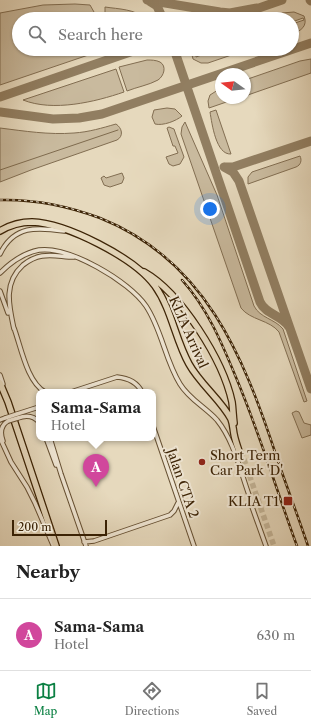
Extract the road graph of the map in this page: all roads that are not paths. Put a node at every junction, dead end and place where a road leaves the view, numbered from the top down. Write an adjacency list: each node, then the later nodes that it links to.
1 (0, 231): 2 (main road)
2 (70, 232): 3 (street); 5 (main road)
3 (0, 254)
4 (77, 258): 6 (street); 8 (street); 26 (street)
5 (135, 266): 5 (main road, KLIA Arrival)
6 (0, 273)
7 (0, 291): 8 (street)
8 (14, 329): 11 (street)
9 (0, 375): 14 (street)
10 (0, 383): 14 (main road)
11 (41, 389)
12 (81, 389): 13 (street)
13 (140, 389)
14 (8, 402): 30 (main road)
15 (36, 408): 16 (street)
16 (18, 416): 18 (street, bridge); 19 (street)
17 (0, 420): 18 (street)
18 (6, 420): 24 (street)
19 (36, 420)
20 (156, 435): 27 (street, Jalan CTA 2)
21 (0, 438): 24 (street)
22 (47, 441): 25 (street)
23 (51, 441): 25 (street)
24 (5, 448): 30 (street)
25 (61, 474): 29 (street)
26 (248, 495)
27 (179, 502): 29 (street); 31 (street, Jalan CTA 2)
28 (252, 504): 32 (street)
29 (85, 544)
30 (55, 546)
31 (194, 546)
32 (266, 546)

